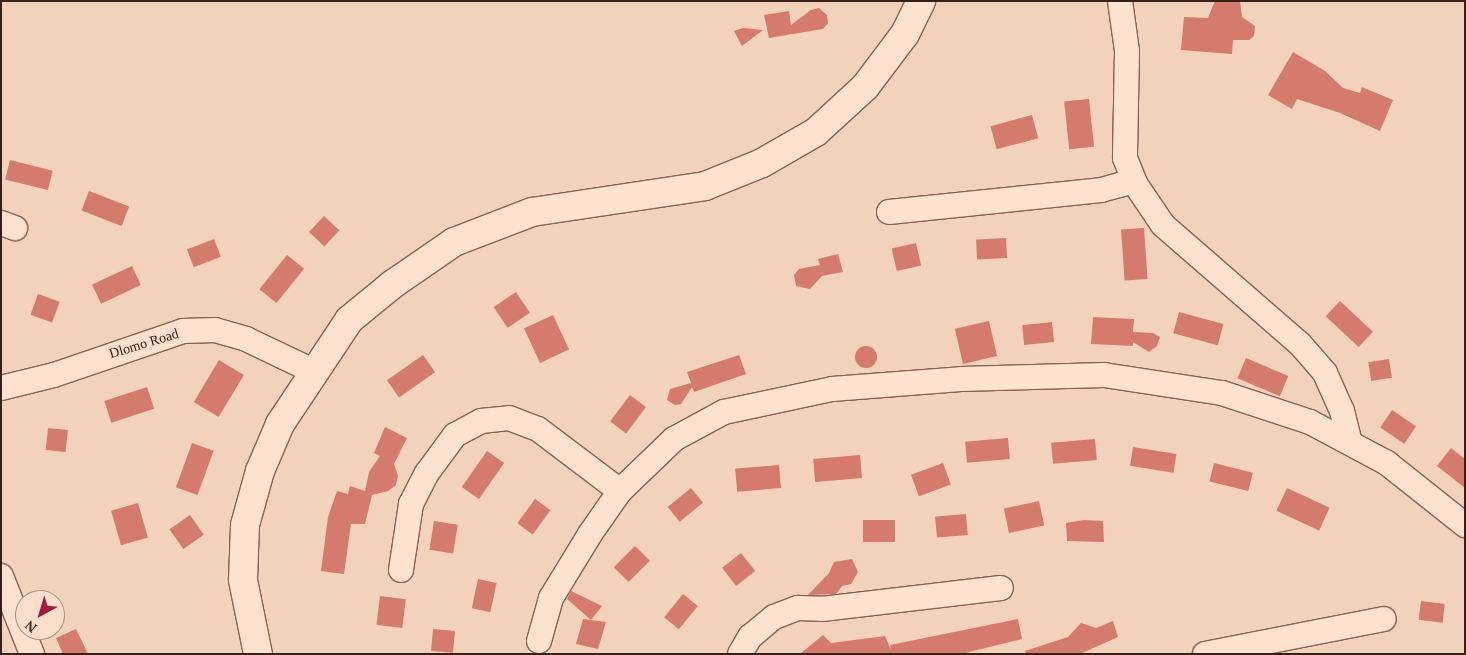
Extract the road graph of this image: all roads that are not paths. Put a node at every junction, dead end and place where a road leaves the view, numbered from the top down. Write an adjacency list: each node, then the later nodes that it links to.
1 (921, 1): 5 (street)
2 (1120, 1): 3 (street)
3 (1134, 181): 4 (street); 7 (street)
4 (889, 212)
5 (313, 371): 6 (street, Dlomo Road); 16 (street)
6 (1, 388)
7 (1350, 443): 8 (street); 9 (street)
8 (620, 491): 10 (street); 14 (street)
9 (1465, 525)
10 (401, 570)
11 (1, 576): 15 (street)
12 (1001, 588): 17 (street)
13 (1384, 620): 18 (street)
14 (539, 641)
15 (32, 654)
16 (258, 654)
17 (740, 654)
18 (1205, 654)

